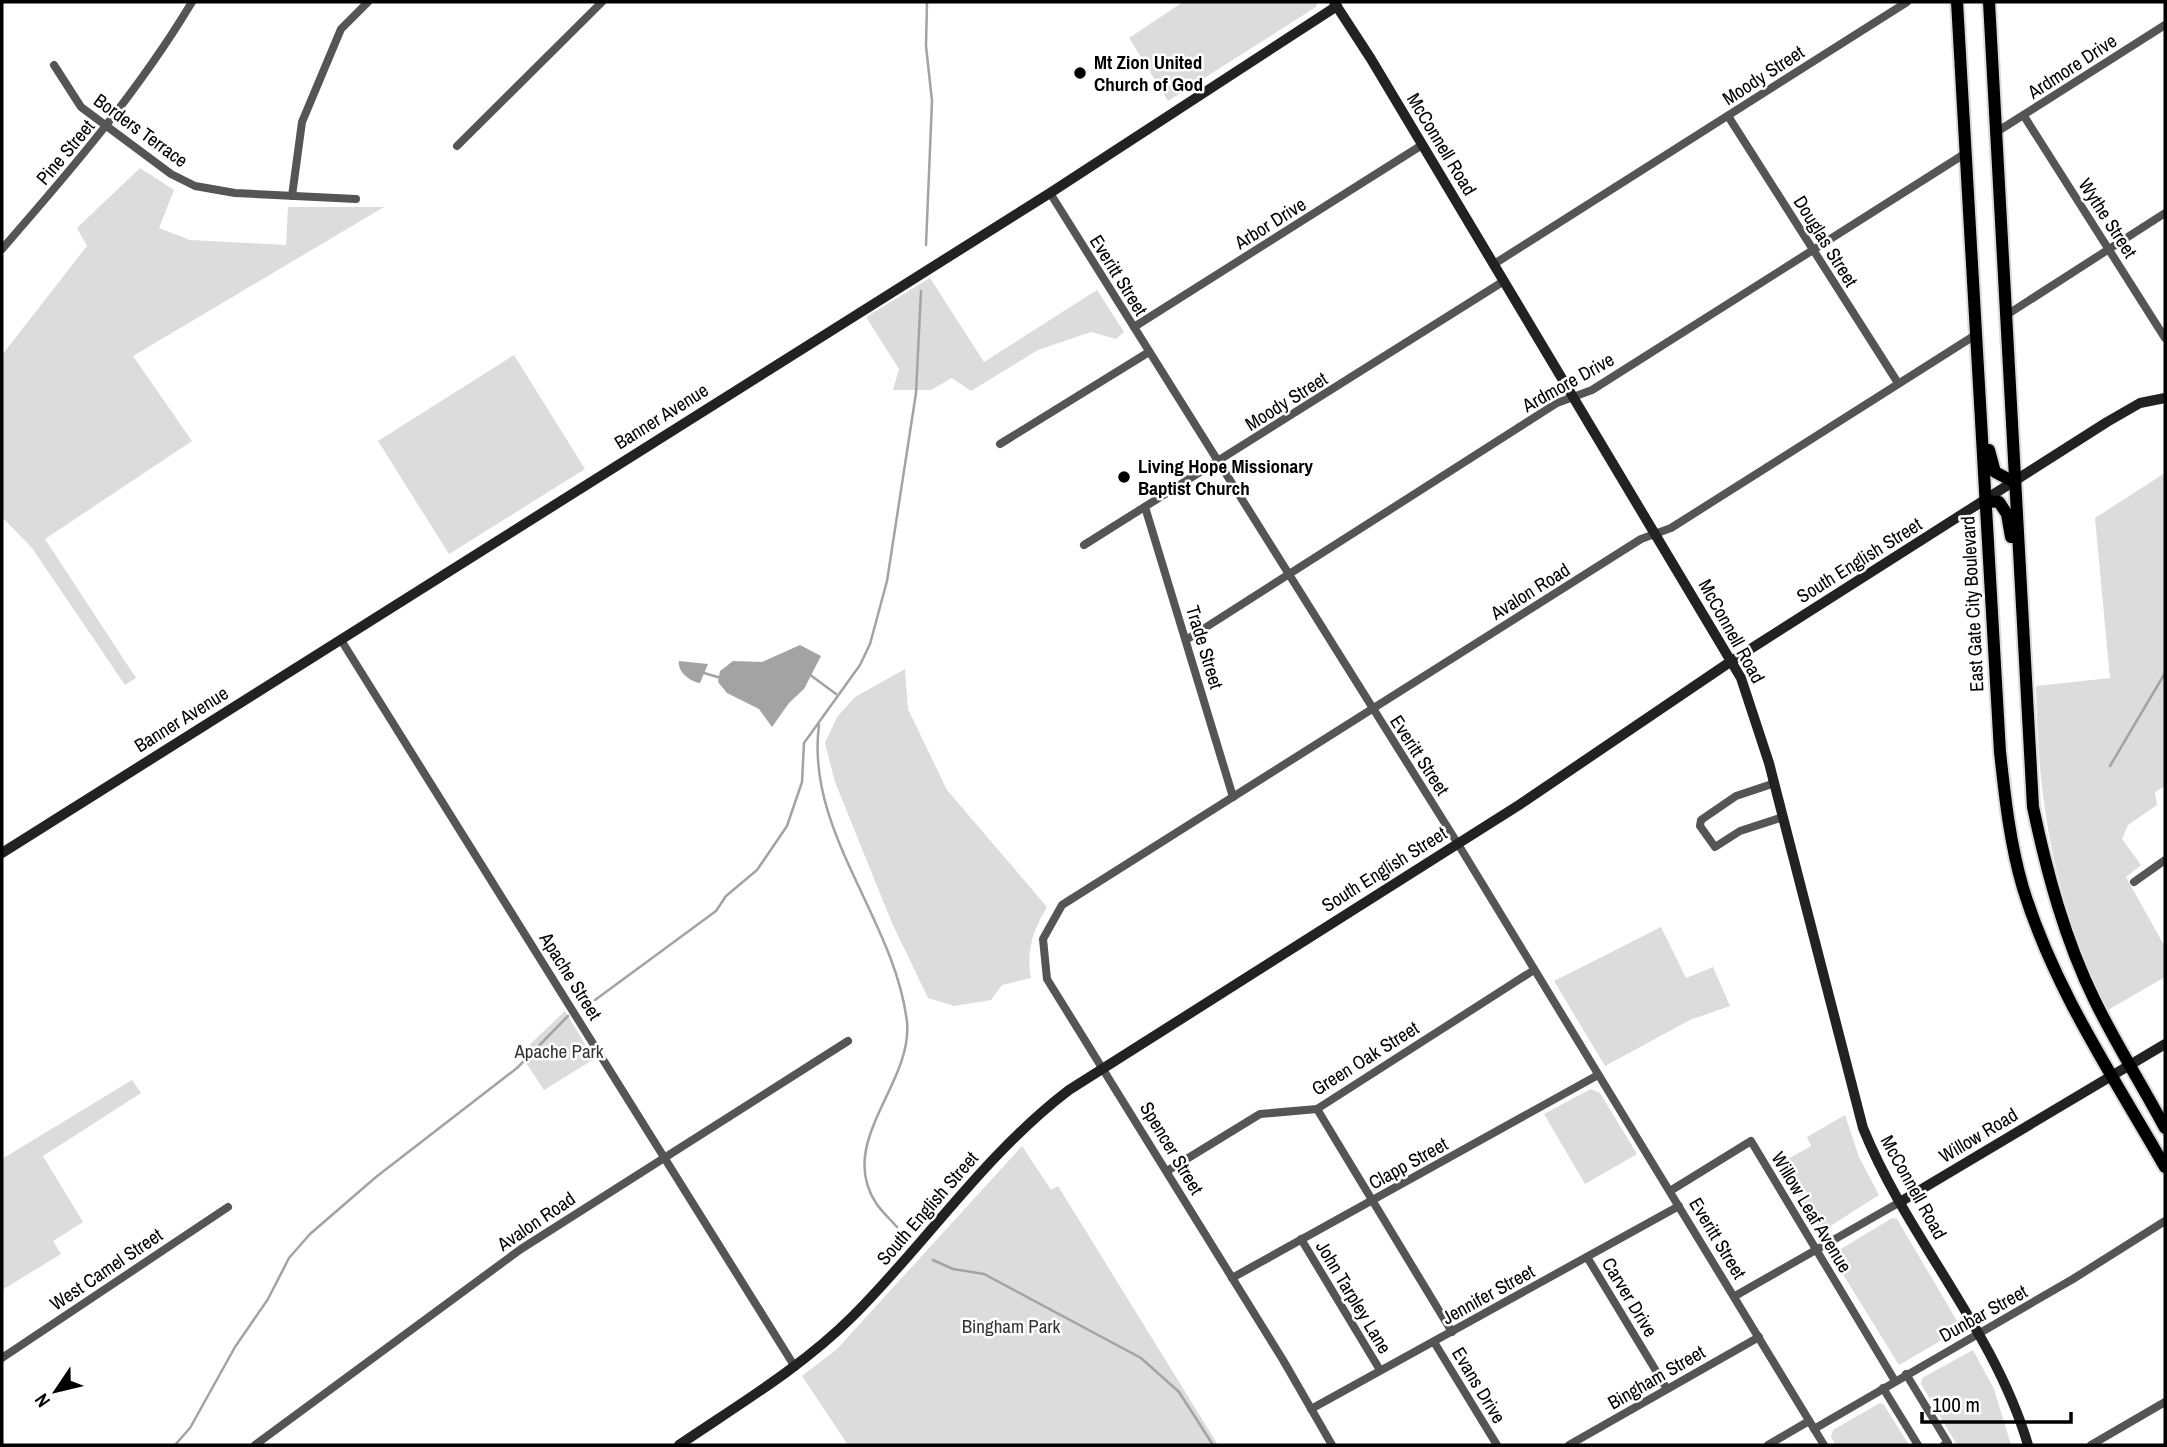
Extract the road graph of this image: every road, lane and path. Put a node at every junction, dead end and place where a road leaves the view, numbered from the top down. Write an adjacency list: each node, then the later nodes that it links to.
1 (192, 2): 14 (street, Pine Street)
2 (368, 2): 20 (street)
3 (602, 2): 17 (street)
4 (1907, 2): 12 (street, Moody Street)
5 (1957, 2): 18 (main road, East Gate City Boulevard)
6 (1981, 2): 10 (main road)
7 (1989, 2): 10 (main road)
8 (1336, 4): 16 (street, McConnell Road); 19 (street, Banner Avenue)
9 (2165, 25): 13 (street, Ardmore Drive)
10 (1991, 52): 15 (main road)
11 (54, 65): 14 (street, Borders Terrace)
12 (1728, 116): 25 (street, Douglas Street); 26 (street, Moody Street)
13 (2024, 116): 15 (street, Ardmore Drive); 24 (street, Wythe Street)
14 (107, 127): 20 (street, Borders Terrace); 23 (street, Pine Street)
15 (1995, 133): 28 (main road)
16 (1422, 145): 26 (street, McConnell Road); 29 (street, Arbor Drive)
17 (457, 146)
18 (1966, 153): 25 (street, Ardmore Drive); 30 (main road, East Gate City Boulevard)
19 (1050, 193): 29 (street, Everitt Street); 46 (street, Banner Avenue)
20 (292, 196): 21 (street, Borders Terrace)
21 (356, 200)
22 (2165, 213): 24 (street)
23 (2, 249)
24 (2110, 249): 28 (street); 31 (street, Wythe Street)
25 (1813, 251): 33 (street, Douglas Street); 35 (street, Ardmore Drive)
26 (1494, 264): 27 (street, McConnell Road)
27 (1504, 281): 35 (street, McConnell Road); 38 (street, Moody Street)
28 (2005, 316): 39 (main road)
29 (1134, 327): 32 (street, Everitt Street)
30 (1977, 334): 33 (street, Avalon Road); 34 (main road, East Gate City Boulevard)
31 (2165, 338)
32 (1149, 352): 37 (street); 38 (street, Everitt Street)
33 (1898, 383): 42 (street, Avalon Road)
34 (1980, 392): 39 (main road); 40 (main road, East Gate City Boulevard)
35 (1573, 397): 42 (street, McConnell Road); 44 (street, Ardmore Drive)
36 (2165, 398): 39 (street, South English Street)
37 (1000, 444)
38 (1217, 463): 41 (street, Moody Street); 44 (street, Everitt Street)
39 (2014, 482): 40 (street, South English Street); 45 (main road)
40 (1985, 500): 45 (main road); 48 (street, South English Street); 64 (main road, East Gate City Boulevard)
41 (1145, 508): 43 (street, Moody Street); 47 (street, Trade Street)
42 (1655, 534): 48 (street, McConnell Road); 49 (street, Avalon Road)
43 (1084, 545)
44 (1287, 575): 47 (street, Ardmore Drive); 49 (street, Everitt Street)
45 (2021, 592): 61 (main road)
46 (341, 640): 54 (street, Banner Avenue); 67 (street, Apache Street)
47 (1186, 640): 51 (street, Trade Street)
48 (1730, 662): 50 (street, McConnell Road); 53 (street, South English Street)
49 (1373, 709): 51 (street, Avalon Road); 53 (street, Everitt Street)
50 (1774, 783): 52 (street, McConnell Road); 52 (street)
51 (1233, 797): 56 (street, Avalon Road)
52 (1783, 817): 72 (street, McConnell Road)
53 (1458, 844): 58 (street, Everitt Street); 62 (street, South English Street)
54 (2, 853)
55 (2165, 860): 57 (street)
56 (1101, 877): 62 (street, Spencer Street)
57 (2134, 882)
58 (1534, 970): 63 (street, Everitt Street); 65 (street, Green Oak Street)
59 (848, 1041): 67 (street, Avalon Road)
60 (2165, 1044): 61 (street, Willow Road)
61 (2129, 1065): 64 (street, Willow Road); 66 (main road)
62 (1104, 1068): 69 (street, Spencer Street); 86 (street, South English Street)
63 (1598, 1075): 70 (street, Everitt Street); 71 (street, Clapp Street)
64 (2111, 1076): 68 (main road, East Gate City Boulevard); 72 (street, Willow Road)
65 (1317, 1108): 69 (street, Green Oak Street); 71 (street)
66 (2165, 1128)
67 (664, 1156): 86 (street, Apache Street); 95 (street, Avalon Road)
68 (2165, 1167)
69 (1167, 1171): 79 (street, Spencer Street)
70 (1670, 1191): 73 (street, Everitt Street); 77 (street, Willow Leaf Avenue)
71 (1372, 1200): 76 (street, Clapp Street); 81 (street)
72 (1900, 1202): 77 (street, Willow Road); 82 (street, McConnell Road)
73 (1679, 1206): 78 (street, Jennifer Street); 80 (street, Everitt Street)
74 (228, 1208): 85 (street, West Camel Street)
75 (2165, 1221): 82 (street, Dunbar Street)
76 (1301, 1239): 79 (street, Clapp Street); 87 (street, John Tarpley Lane)
77 (1816, 1249): 80 (street, Willow Road); 89 (street, Willow Leaf Avenue)
78 (1587, 1257): 81 (street, Jennifer Street); 91 (street, Carver Drive)
79 (1232, 1279): 93 (street, Spencer Street)
80 (1735, 1296): 83 (street, Everitt Street)
81 (1452, 1332): 84 (street, Jennifer Street)
82 (1979, 1334): 88 (street, Dunbar Street); 104 (street, McConnell Road)
83 (1759, 1338): 91 (street, Bingham Street); 94 (street, Everitt Street)
84 (1434, 1342): 87 (street, Jennifer Street); 98 (street, Evans Drive)
85 (2, 1358)
86 (795, 1367): 96 (street, South English Street)
87 (1380, 1370): 93 (street, Jennifer Street)
88 (1906, 1374): 89 (street, Dunbar Street); 103 (street)
89 (1895, 1381): 90 (street, Dunbar Street)
90 (1883, 1388): 94 (street, Dunbar Street); 102 (street)
91 (1667, 1389): 99 (street, Bingham Street)
92 (2165, 1402): 105 (street)
93 (1311, 1409): 97 (street, Spencer Street)
94 (1811, 1425): 100 (street, Dunbar Street); 101 (street, Everitt Street)
95 (255, 1445)
96 (679, 1445)
97 (1332, 1445)
98 (1497, 1445)
99 (1569, 1445)
100 (1768, 1445)
101 (1824, 1445)
102 (1918, 1445)
103 (1944, 1445)
104 (2028, 1445)
105 (2091, 1445)

